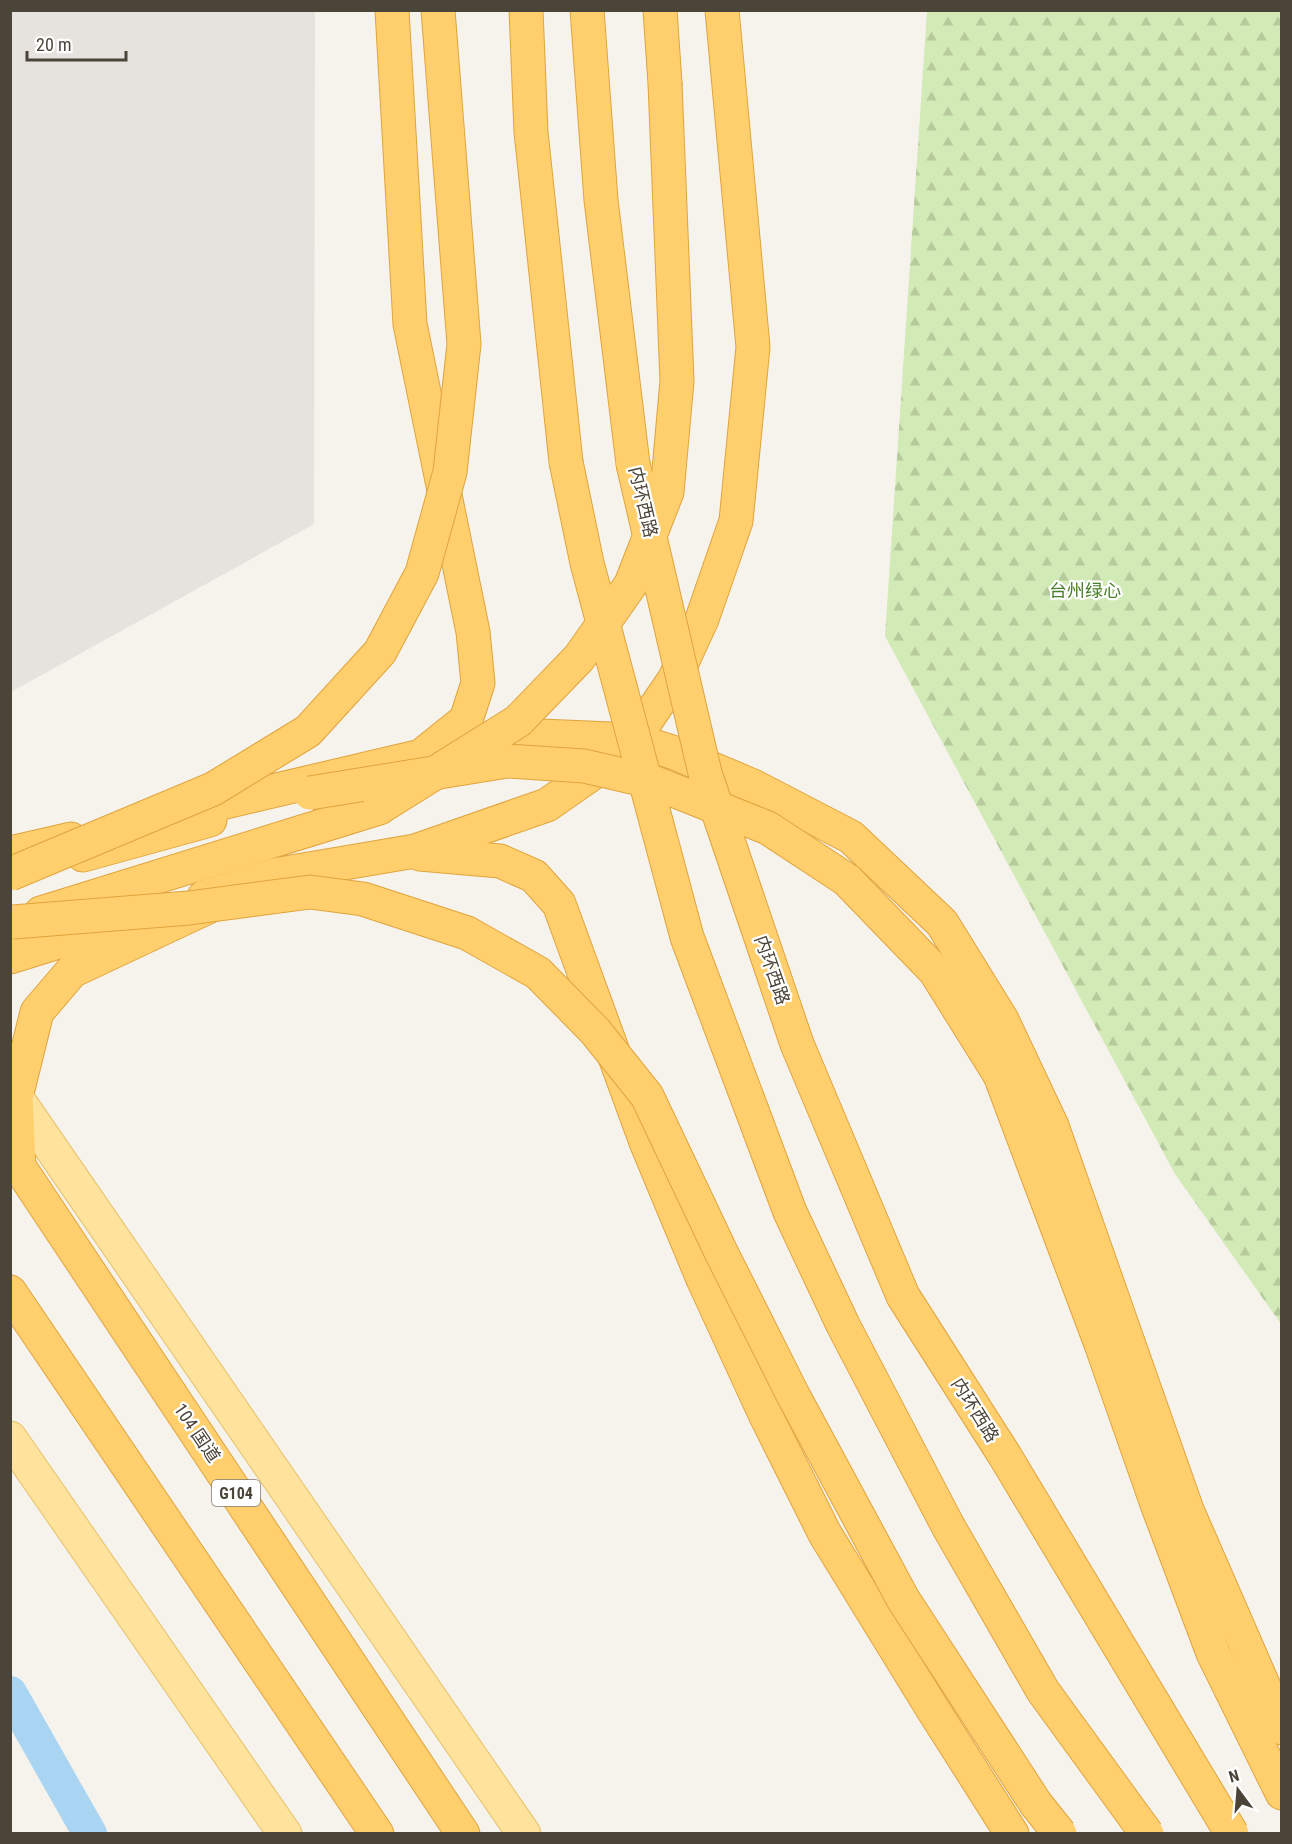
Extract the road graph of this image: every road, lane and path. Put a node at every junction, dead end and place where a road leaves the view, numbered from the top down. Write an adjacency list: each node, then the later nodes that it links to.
1 (392, 10): 8 (highway)
2 (438, 10): 11 (highway, bridge)
3 (526, 10): 27 (highway, bridge)
4 (587, 10): 28 (highway, 内环西路, bridge)
5 (660, 10): 13 (highway, bridge)
6 (722, 10): 7 (highway)
7 (634, 740): 8 (highway); 10 (highway); 19 (highway)
8 (421, 756): 9 (highway)
9 (10, 853)
10 (403, 853): 12 (highway); 25 (highway)
11 (10, 875): 20 (highway, bridge)
12 (274, 875): 14 (highway); 15 (highway)
13 (12, 922): 26 (highway, bridge)
14 (10, 957)
15 (16, 1097): 16 (highway); 24 (main road)
16 (15, 1160): 23 (highway, 104 国道 / G104)
17 (10, 1292): 22 (highway)
18 (10, 1438): 21 (main road)
19 (1281, 1728)
20 (1281, 1793)
21 (285, 1833)
22 (377, 1833)
23 (463, 1833)
24 (524, 1833)
25 (1012, 1833)
26 (1060, 1833)
27 (1147, 1833)
28 (1232, 1833)

